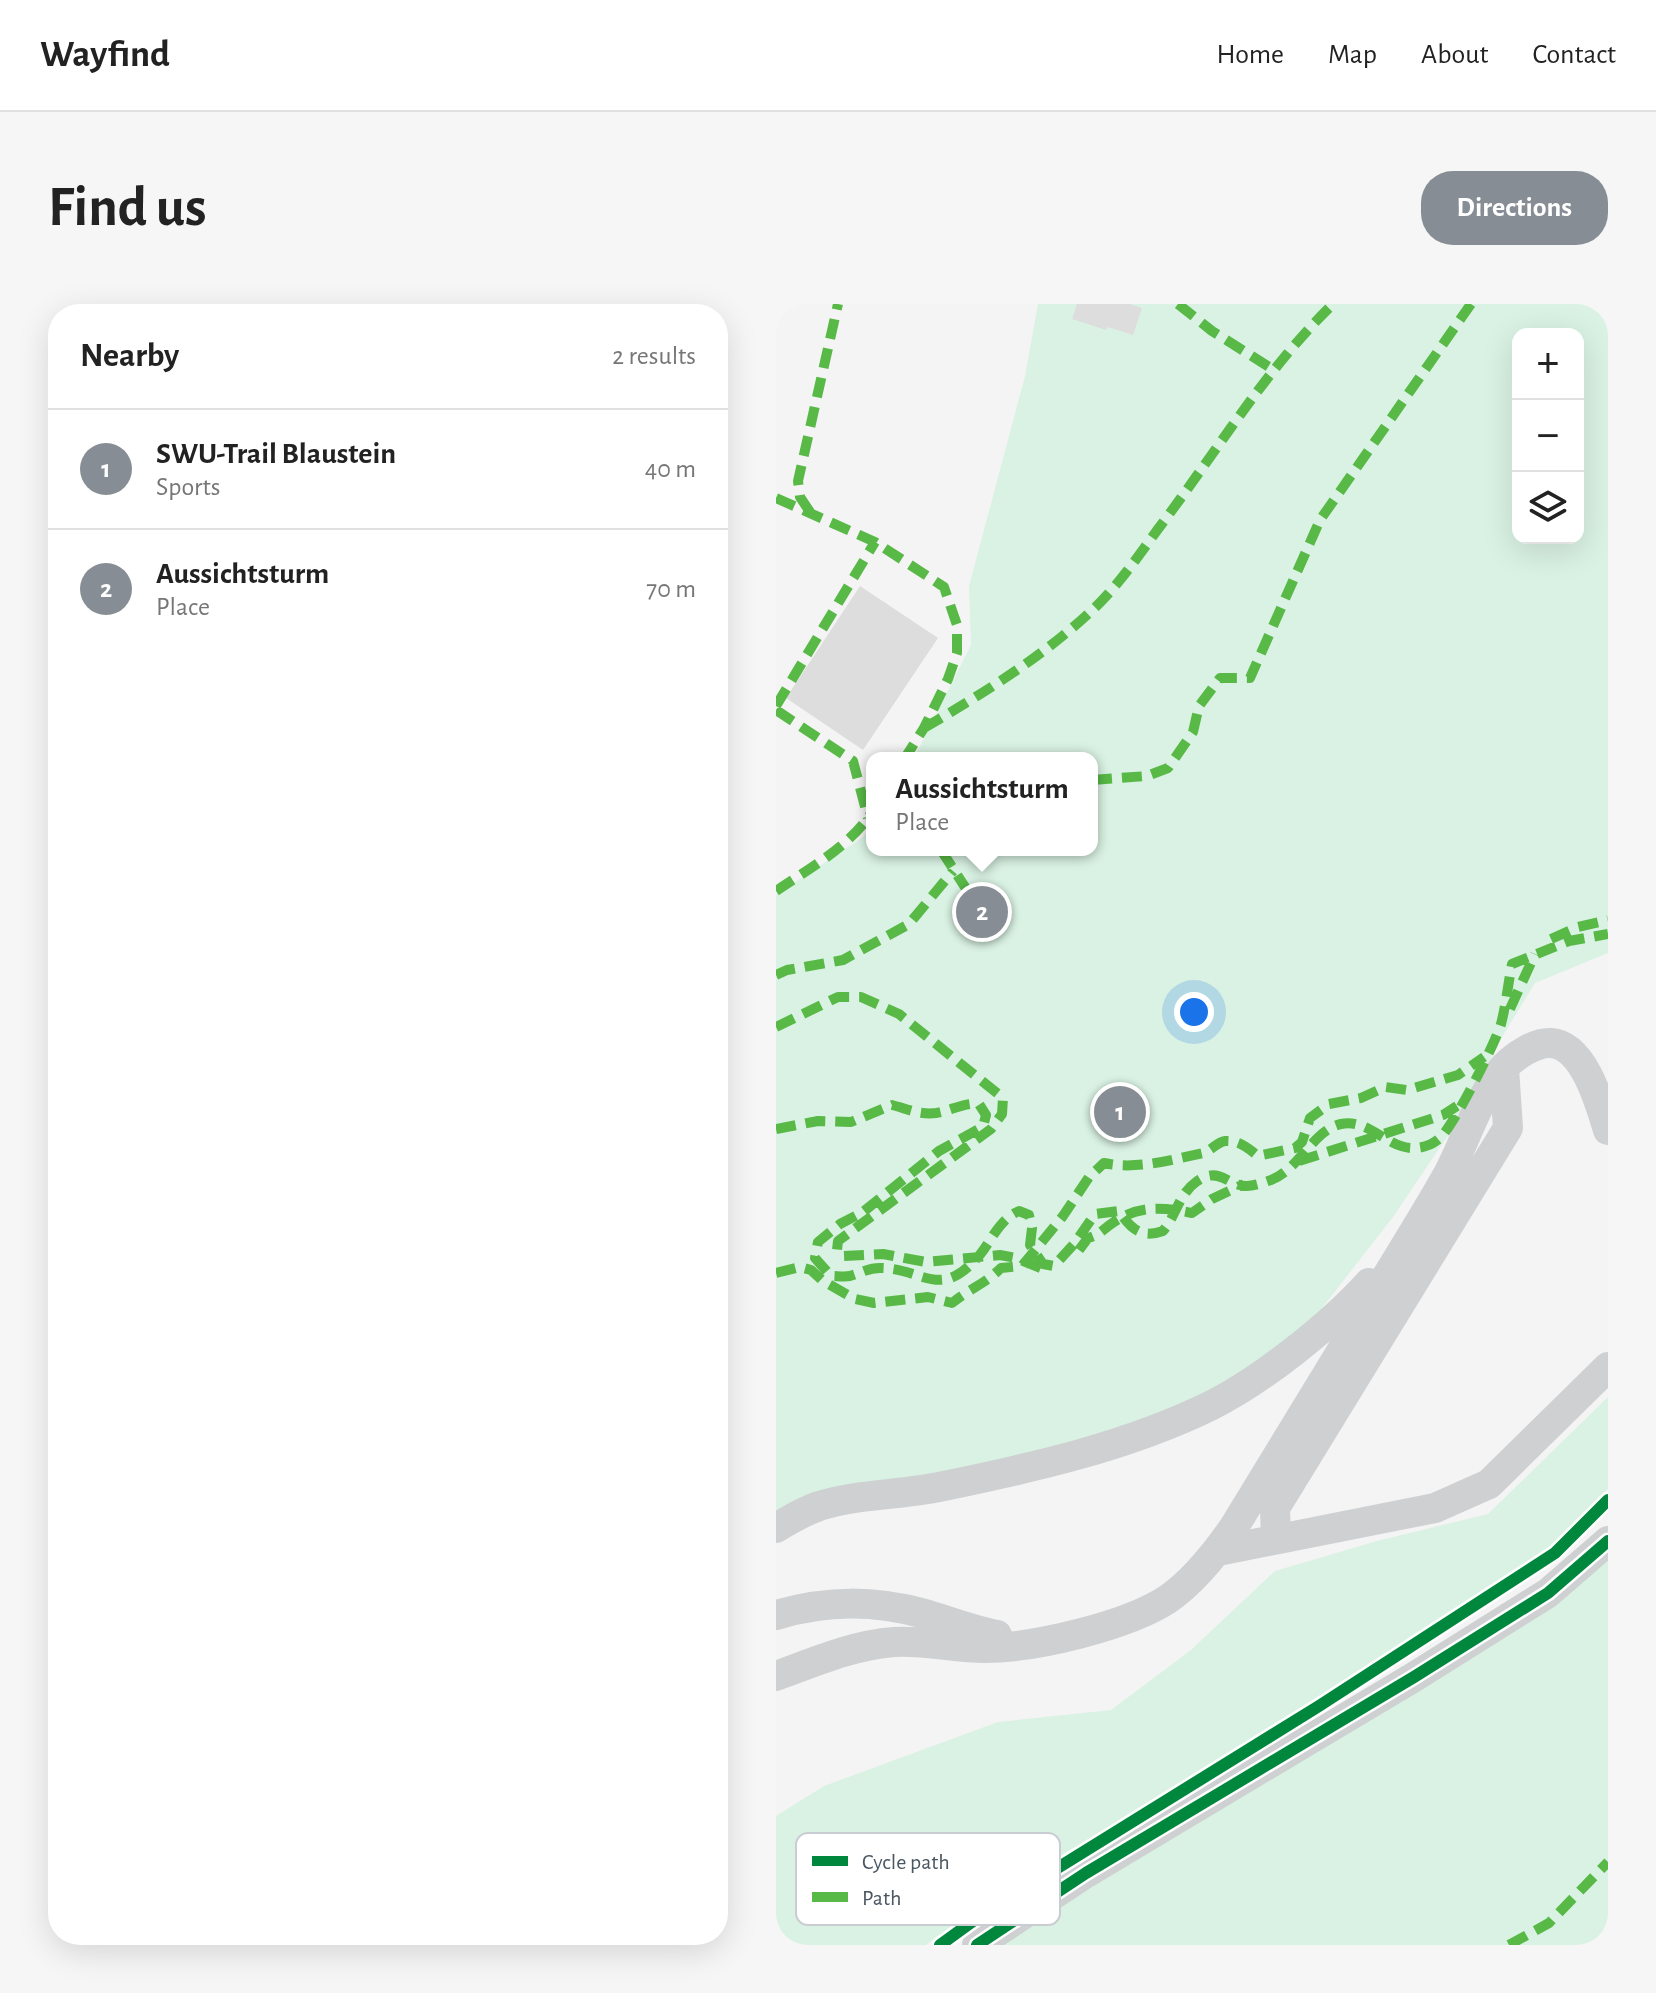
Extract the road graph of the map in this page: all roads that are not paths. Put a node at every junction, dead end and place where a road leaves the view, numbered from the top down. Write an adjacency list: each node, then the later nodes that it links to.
1 (1504, 1068): 2 (street); 3 (street); 6 (street)
2 (1608, 1130)
3 (1408, 1240): 5 (street); 8 (street)
4 (1608, 1367): 6 (street)
5 (776, 1528)
6 (1276, 1539): 8 (street)
7 (1608, 1541): 12 (street)
8 (1218, 1551): 10 (street)
9 (776, 1615): 10 (street)
10 (1051, 1639): 11 (street)
11 (776, 1676)
12 (1060, 1890)
13 (1007, 1925): 14 (street)
14 (977, 1945)

